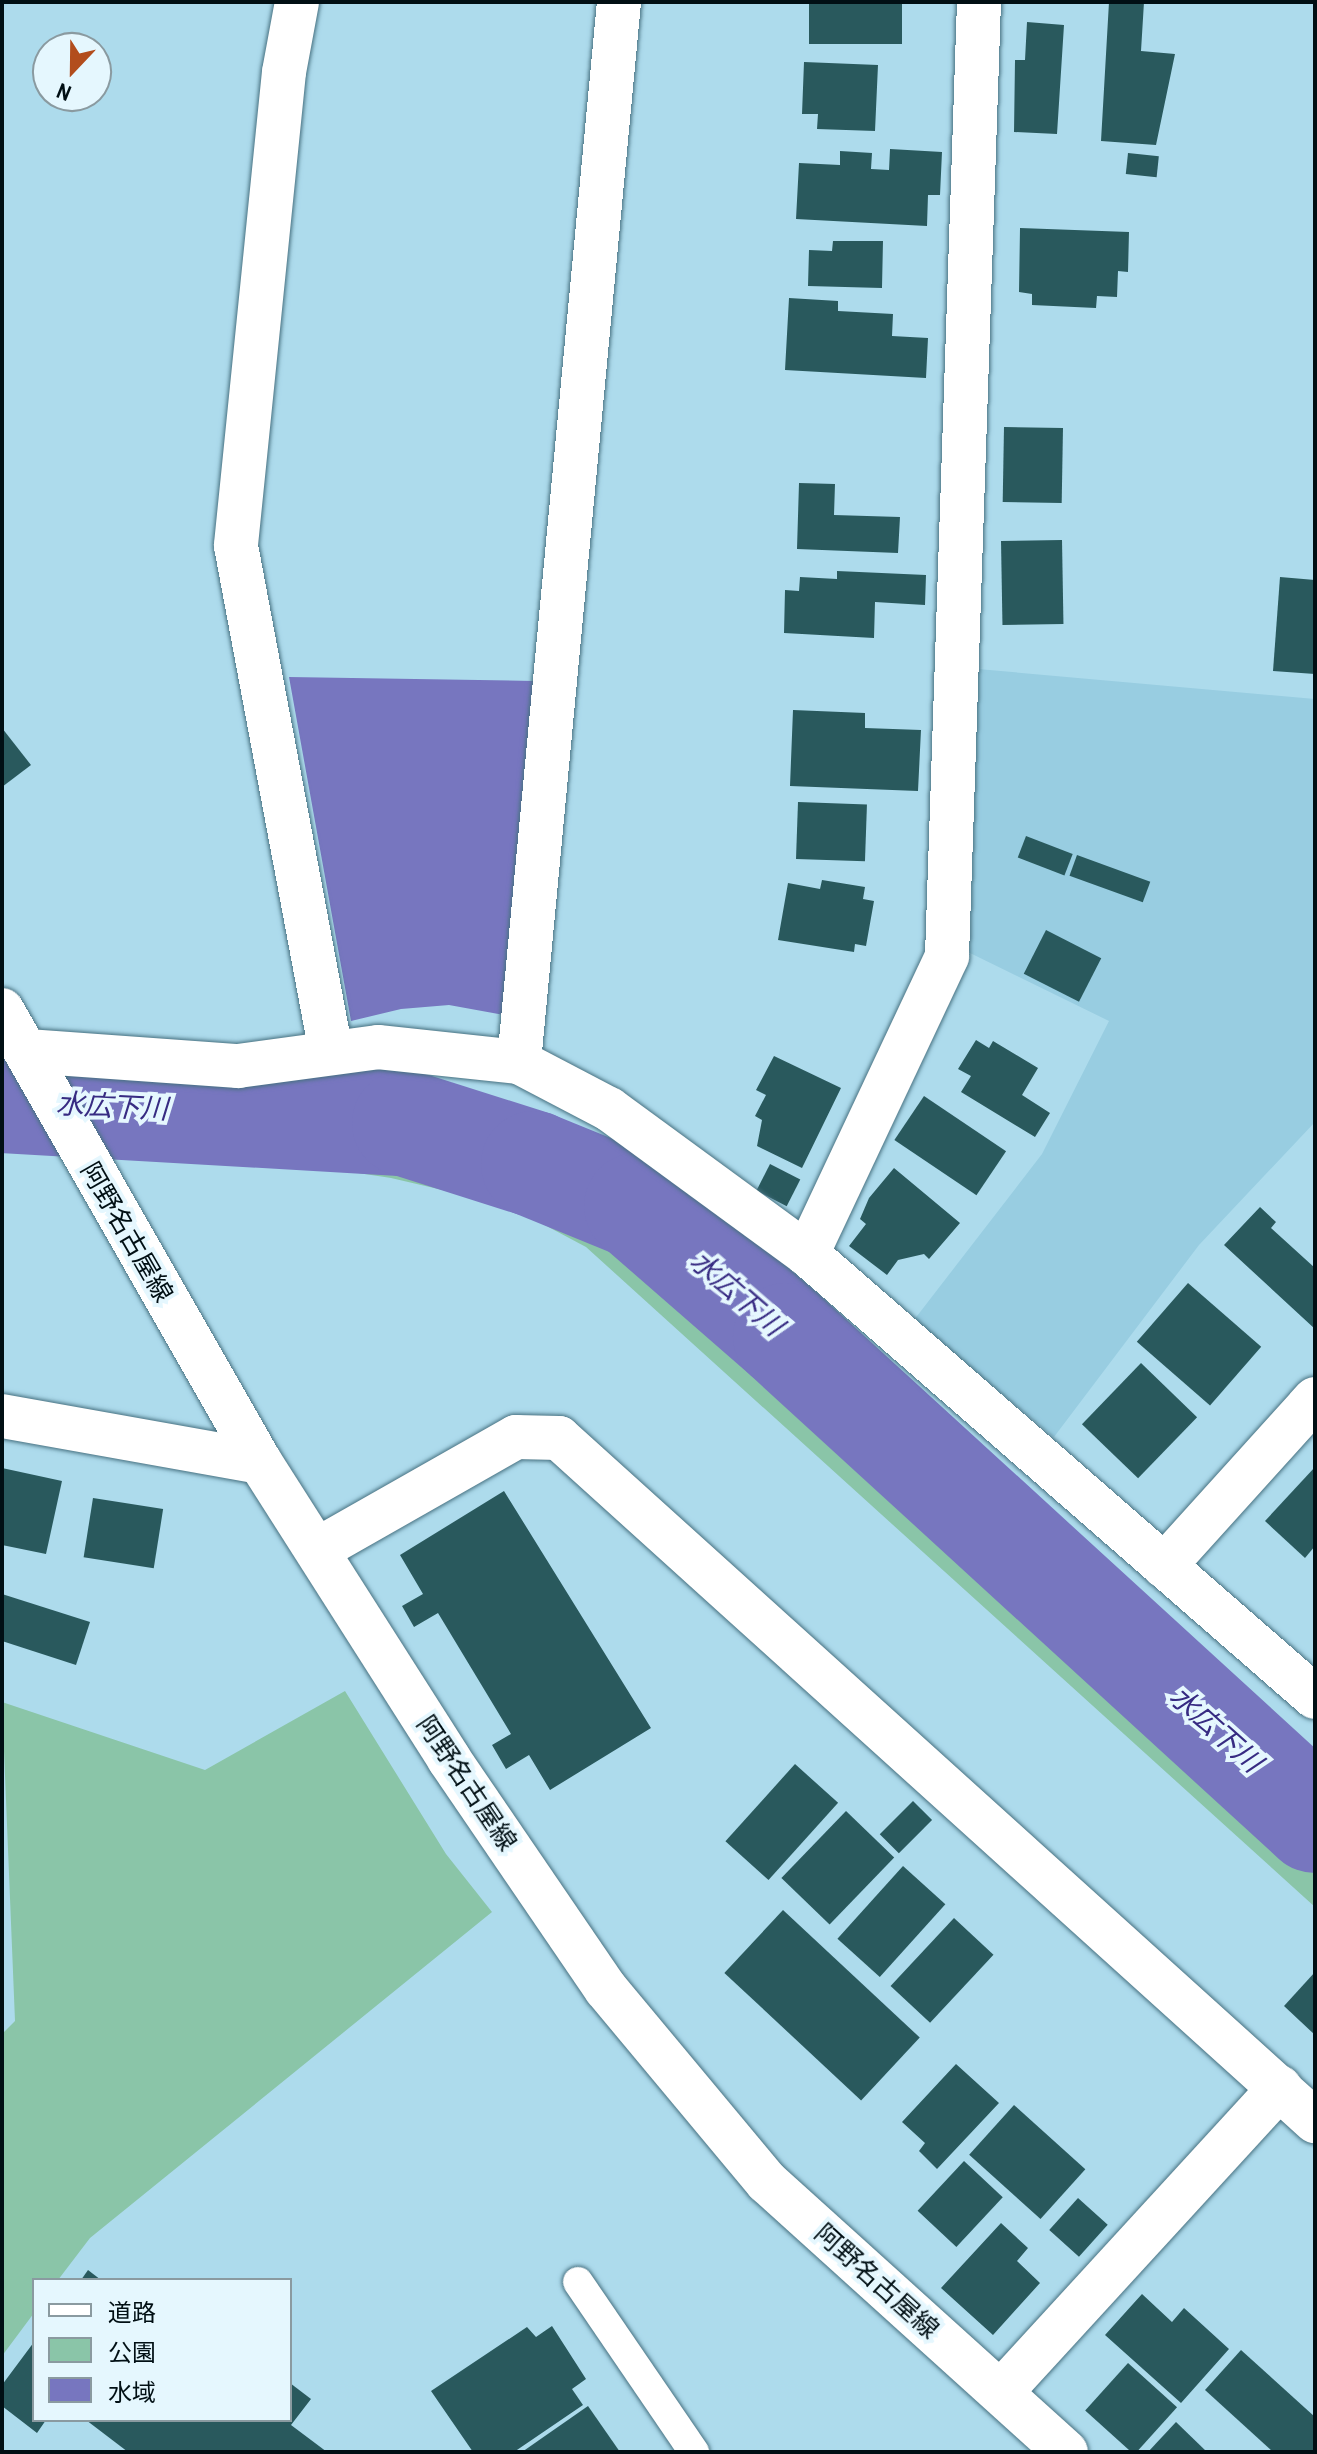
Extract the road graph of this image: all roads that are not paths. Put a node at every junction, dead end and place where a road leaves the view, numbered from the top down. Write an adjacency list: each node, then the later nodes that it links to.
1 (297, 2): 5 (street)
2 (619, 2): 7 (street)
3 (979, 2): 8 (street)
4 (2, 1010): 6 (street, 阿野名古屋線)
5 (331, 1052): 6 (street); 7 (street)
6 (31, 1059): 11 (street, 阿野名古屋線)
7 (519, 1062): 8 (street)
8 (807, 1254): 13 (street)
9 (1315, 1399): 13 (street)
10 (2, 1416): 11 (street)
11 (260, 1462): 12 (street, 阿野名古屋線)
12 (317, 1550): 15 (street); 18 (street, 阿野名古屋線)
13 (1164, 1566): 14 (street)
14 (1315, 1697)
15 (1280, 2088): 16 (street); 18 (street)
16 (1315, 2121)
17 (578, 2282): 19 (lane)
18 (1001, 2392): 20 (street, 阿野名古屋線)
19 (694, 2452)
20 (1066, 2452)

